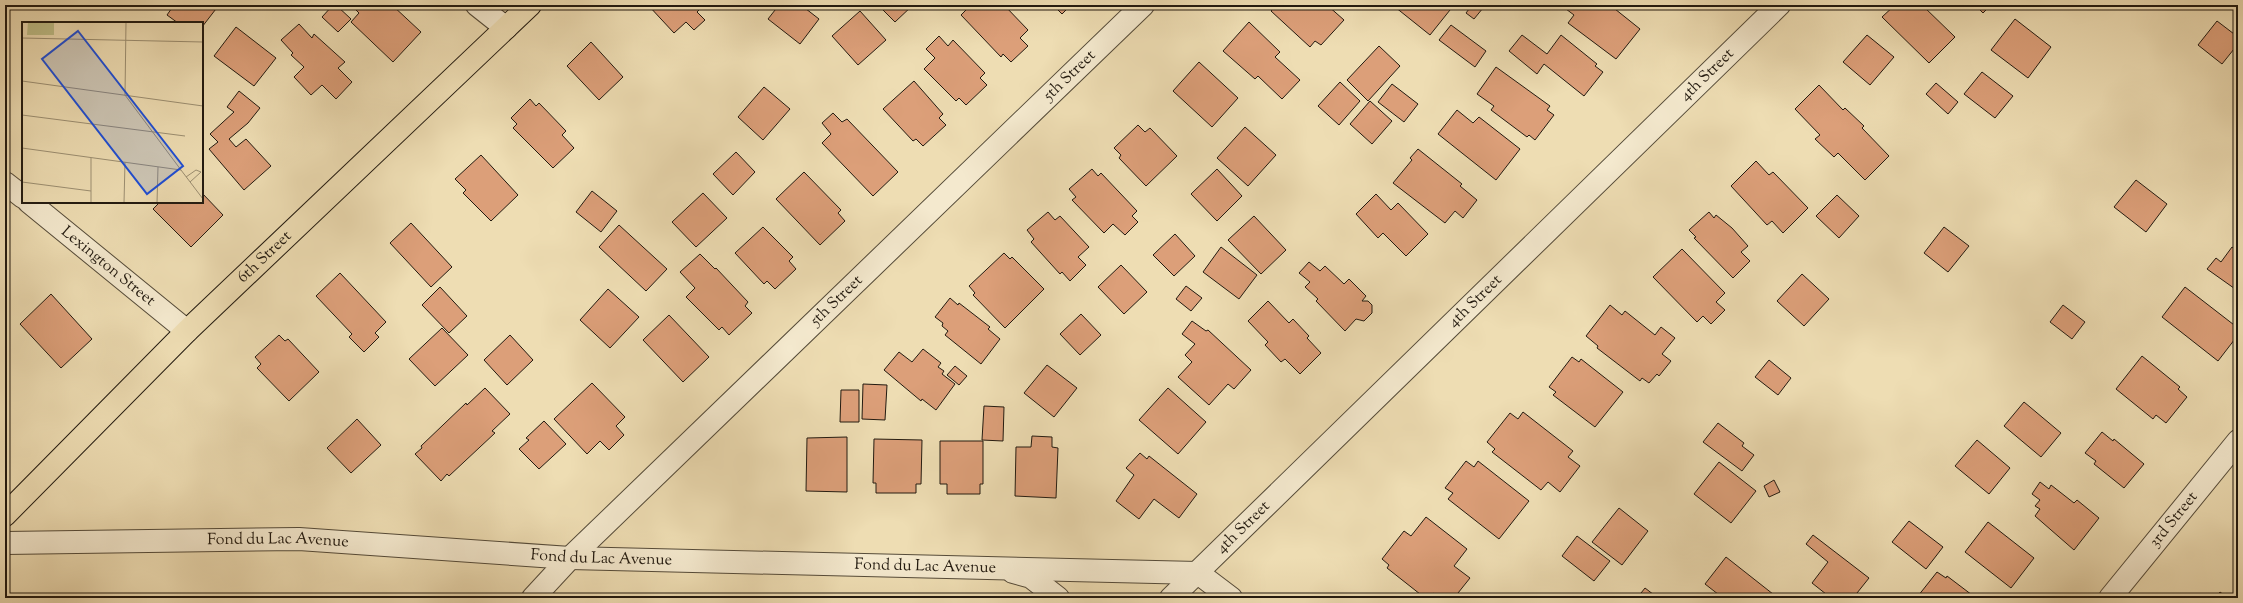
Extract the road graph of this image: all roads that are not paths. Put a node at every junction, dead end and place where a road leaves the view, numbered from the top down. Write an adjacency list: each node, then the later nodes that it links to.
1 (477, 5): 5 (street)
2 (530, 5): 5 (main road, 6th Street)
3 (1143, 5): 13 (street, 5th Street)
4 (1779, 5): 15 (street, 4th Street)
5 (506, 28): 9 (main road, 6th Street)
6 (5, 182): 7 (street)
7 (22, 196)
8 (30, 203): 9 (street, Lexington Street)
9 (187, 331): 11 (main road, 6th Street)
10 (2238, 441): 20 (street, 3rd Street)
11 (5, 515)
12 (5, 543): 13 (street, Fond du Lac Avenue)
13 (570, 558): 14 (street, Fond du Lac Avenue); 16 (street, 5th Street)
14 (1001, 568): 15 (street, Fond du Lac Avenue); 17 (street)
15 (1198, 573): 18 (street, 4th Street); 19 (street)
16 (533, 598)
17 (1058, 598)
18 (1171, 598)
19 (1231, 598)
20 (2110, 598)

